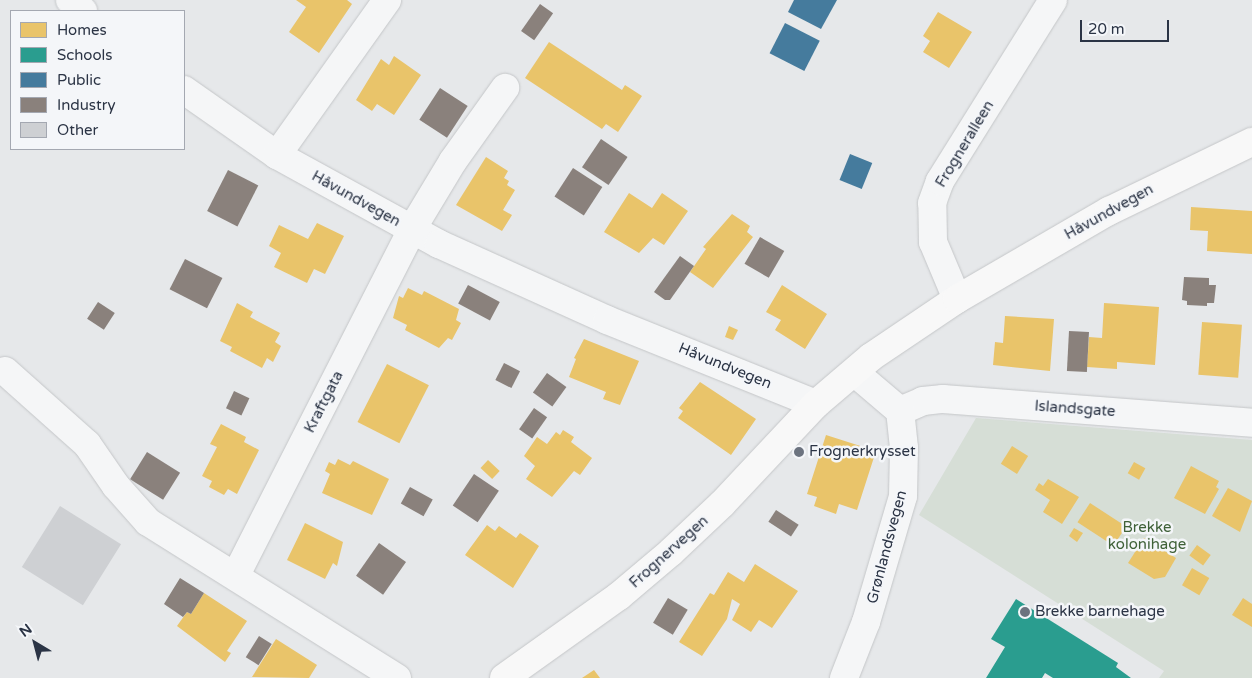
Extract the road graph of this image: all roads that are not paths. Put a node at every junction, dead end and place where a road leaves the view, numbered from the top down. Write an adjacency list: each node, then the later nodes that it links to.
1 (70, 0): 4 (street)
2 (387, 0): 8 (street)
3 (1053, 0): 10 (street, Frogneralleen)
4 (82, 10)
5 (505, 88): 9 (street, Kraftgata)
6 (185, 91): 8 (street, Håvundvegen)
7 (1252, 142): 10 (main road, Håvundvegen)
8 (277, 155): 9 (street, Håvundvegen)
9 (412, 229): 13 (street, Håvundvegen); 16 (street, Kraftgata)
10 (957, 299): 12 (main road, Håvundvegen)
11 (5, 371): 16 (street)
12 (854, 372): 13 (main road, Håvundvegen); 14 (street)
13 (816, 404): 18 (main road, Frognervegen)
14 (900, 411): 15 (street, Islandsgate); 19 (street, Grønlandsvegen)
15 (1252, 423)
16 (236, 575): 17 (street)
17 (397, 678)
18 (504, 678)
19 (844, 678)

